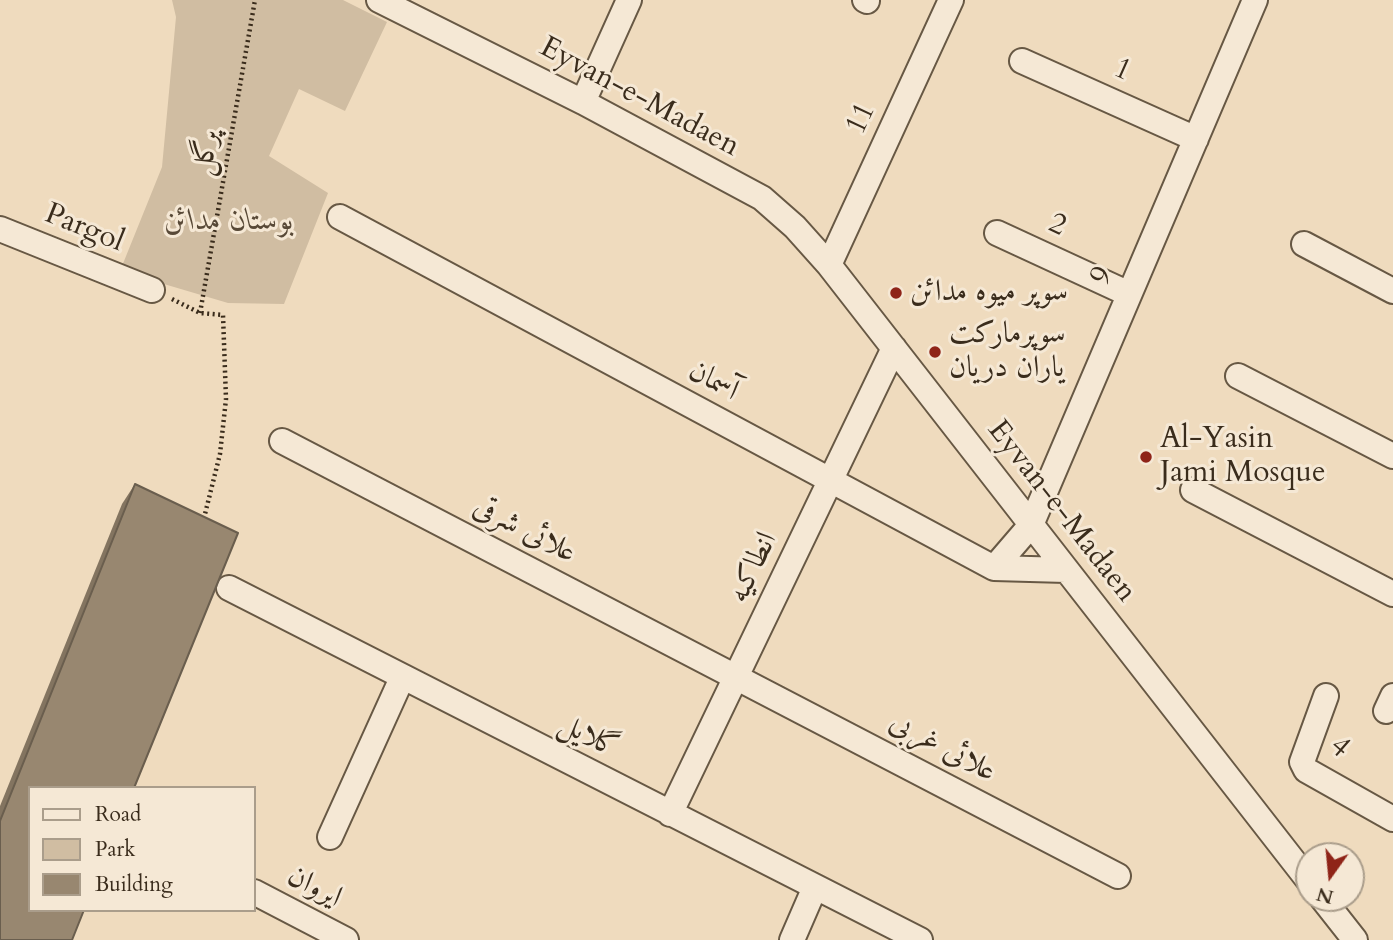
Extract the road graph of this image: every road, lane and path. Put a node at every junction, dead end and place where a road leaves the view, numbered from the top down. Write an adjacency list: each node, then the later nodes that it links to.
1 (255, 0): 17 (path, پرگل)
2 (379, 0): 7 (street, Eyvan-e-Madaen)
3 (629, 0): 7 (street)
4 (951, 0): 13 (street, 11)
5 (1255, 0): 8 (street, 9)
6 (1022, 61): 8 (street, 1)
7 (583, 102): 13 (street, Eyvan-e-Madaen)
8 (1196, 139): 16 (street, 9)
9 (340, 217): 22 (street, آسمان)
10 (0, 229): 14 (street, Pargol)
11 (997, 233): 16 (street, 2)
12 (1304, 244): 15 (street)
13 (829, 265): 18 (street, Eyvan-e-Madaen)
14 (152, 290): 17 (path)
15 (1393, 291)
16 (1129, 294): 24 (street, 9)
17 (200, 313): 25 (path)
18 (894, 348): 22 (street, انطاکیه); 24 (street, Eyvan-e-Madaen)
19 (1238, 376): 21 (street)
20 (282, 441): 30 (street, علائی شرقی)
21 (1393, 456)
22 (830, 481): 26 (street, آسمان); 30 (street, انطاکیه)
23 (1192, 490): 29 (street)
24 (1031, 525): 26 (street, 9); 27 (street, Eyvan-e-Madaen)
25 (201, 533)
26 (994, 568): 27 (street, آسمان)
27 (1066, 570): 36 (street, Eyvan-e-Madaen)
28 (229, 588): 31 (street, گلایل)
29 (1393, 594)
30 (736, 677): 33 (street, انطاکیه); 37 (street, علائی غربی)
31 (402, 678): 33 (street, گلایل); 35 (street)
32 (1326, 696): 34 (street, 4)
33 (670, 814): 38 (street, گلایل)
34 (1393, 819)
35 (330, 836)
36 (1295, 863)
37 (1118, 876)
38 (815, 887): 42 (street); 43 (street, گلایل)
39 (256, 893): 41 (street, ایروان)
40 (1333, 912): 44 (street)
41 (346, 940)
42 (792, 940)
43 (920, 940)
44 (1355, 940)

